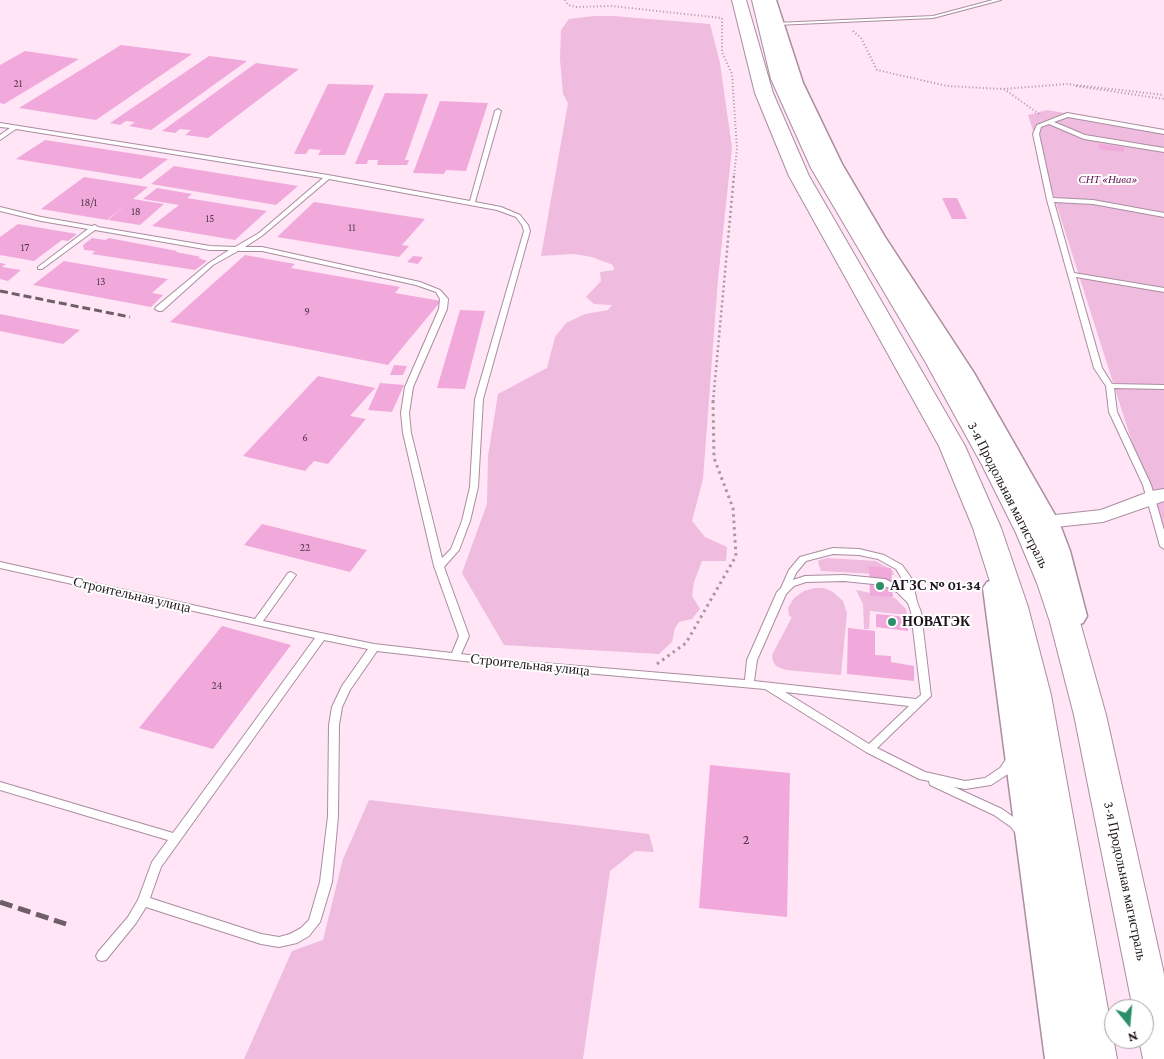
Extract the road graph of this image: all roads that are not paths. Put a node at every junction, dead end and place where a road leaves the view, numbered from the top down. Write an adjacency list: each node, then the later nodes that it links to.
1 (739, 0): 28 (highway, 3-я Продольная магистраль)
2 (759, 0): 42 (highway, 3-я Продольная магистраль)
3 (769, 0): 5 (street)
4 (999, 0): 5 (lane)
5 (776, 24): 27 (street)
6 (498, 111): 15 (lane)
7 (1048, 122): 10 (lane); 12 (lane); 14 (lane)
8 (0, 125): 9 (lane)
9 (16, 127): 11 (lane); 13 (lane)
10 (1164, 132)
11 (0, 138)
12 (1164, 150)
13 (328, 177): 15 (lane); 19 (lane)
14 (1050, 200): 17 (lane); 21 (lane)
15 (472, 203): 31 (lane)
16 (0, 209): 18 (lane)
17 (1164, 215)
18 (95, 227): 19 (lane); 20 (lane)
19 (237, 248): 23 (lane); 31 (lane)
20 (40, 268)
21 (1073, 275): 22 (lane); 24 (lane)
22 (1164, 290)
23 (159, 310)
24 (1110, 386): 25 (lane); 26 (lane)
25 (1164, 387)
26 (1158, 497): 27 (street); 29 (lane)
27 (1046, 522): 42 (street)
28 (987, 528): 43 (street); 52 (highway, 3-я Продольная магистраль)
29 (1164, 546)
30 (0, 565): 35 (lane, Строительная улица)
31 (439, 566): 38 (lane)
32 (291, 575): 35 (lane)
33 (782, 592): 34 (lane); 34 (lane); 39 (lane)
34 (912, 602): 41 (lane)
35 (257, 623): 36 (lane, Строительная улица)
36 (322, 637): 37 (lane, Строительная улица); 47 (lane)
37 (374, 646): 38 (lane, Строительная улица); 49 (lane)
38 (455, 657): 39 (lane, Строительная улица)
39 (749, 685): 40 (lane, Строительная улица)
40 (766, 686): 41 (lane); 44 (lane, Строительная улица)
41 (922, 700): 44 (lane)
42 (1090, 715): 53 (highway, 3-я Продольная магистраль)
43 (1016, 737): 45 (lane, Строительная улица); 48 (street)
44 (870, 749): 45 (lane, Строительная улица)
45 (923, 776): 48 (lane)
46 (0, 786): 47 (lane)
47 (176, 838): 49 (lane)
48 (1033, 847): 51 (street)
49 (143, 901): 50 (lane)
50 (102, 956)
51 (1064, 1059)
52 (1097, 1059)
53 (1164, 1059)

